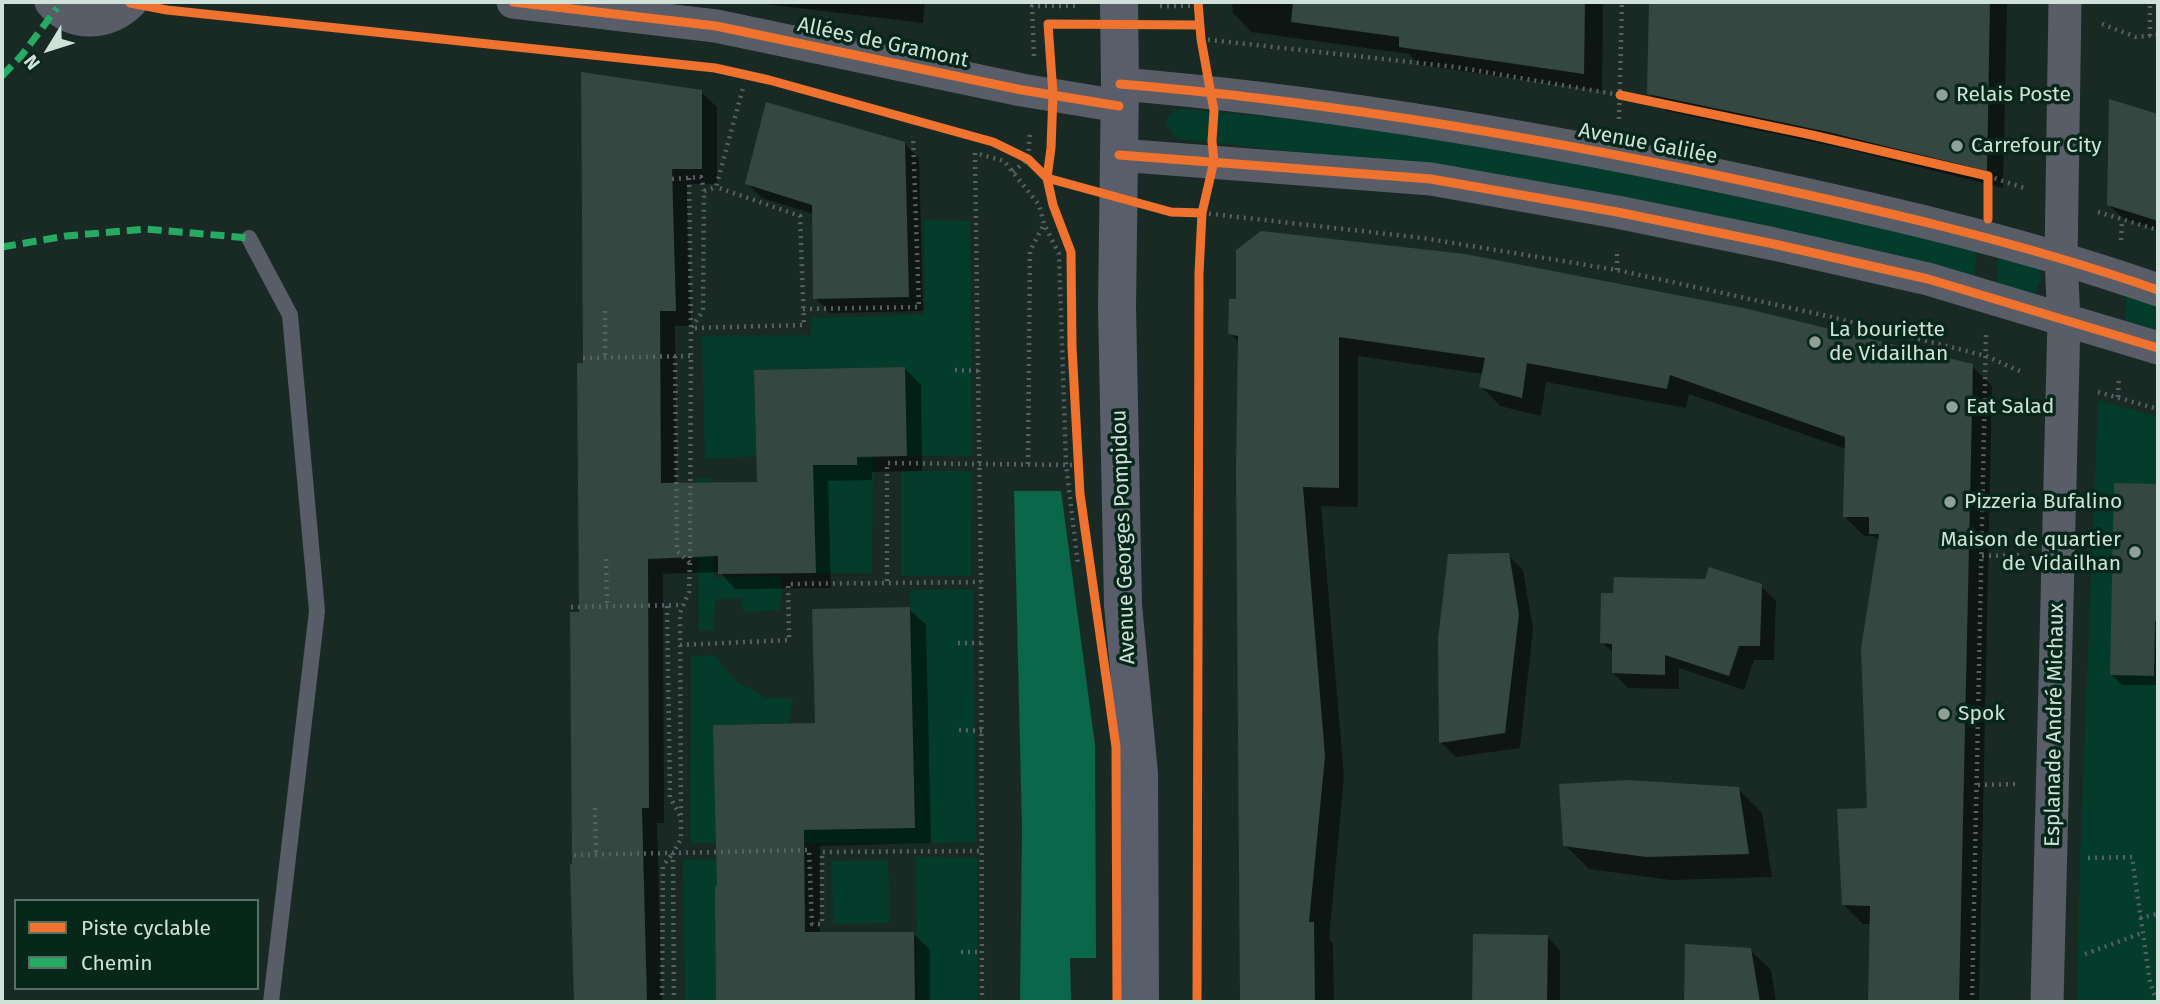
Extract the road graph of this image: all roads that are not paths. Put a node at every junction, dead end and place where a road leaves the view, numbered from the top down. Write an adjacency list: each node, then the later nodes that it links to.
1 (51, 2): 2 (street)
2 (131, 2)
3 (513, 2): 6 (street, Allées de Gramont)
4 (1119, 2): 6 (main road, Avenue Georges Pompidou)
5 (2065, 11): 9 (street, Esplanade André Michaux)
6 (1120, 95): 7 (main road, Avenue Georges Pompidou); 9 (street, Avenue Galilée)
7 (1119, 155): 11 (street); 14 (main road, Avenue Georges Pompidou)
8 (248, 238): 13 (lane)
9 (2061, 259): 10 (street, Avenue Galilée); 11 (street, Esplanade André Michaux)
10 (2158, 290)
11 (2064, 321): 12 (street); 15 (street, Esplanade André Michaux)
12 (2158, 348)
13 (271, 1002)
14 (1140, 1002)
15 (2047, 1002)

